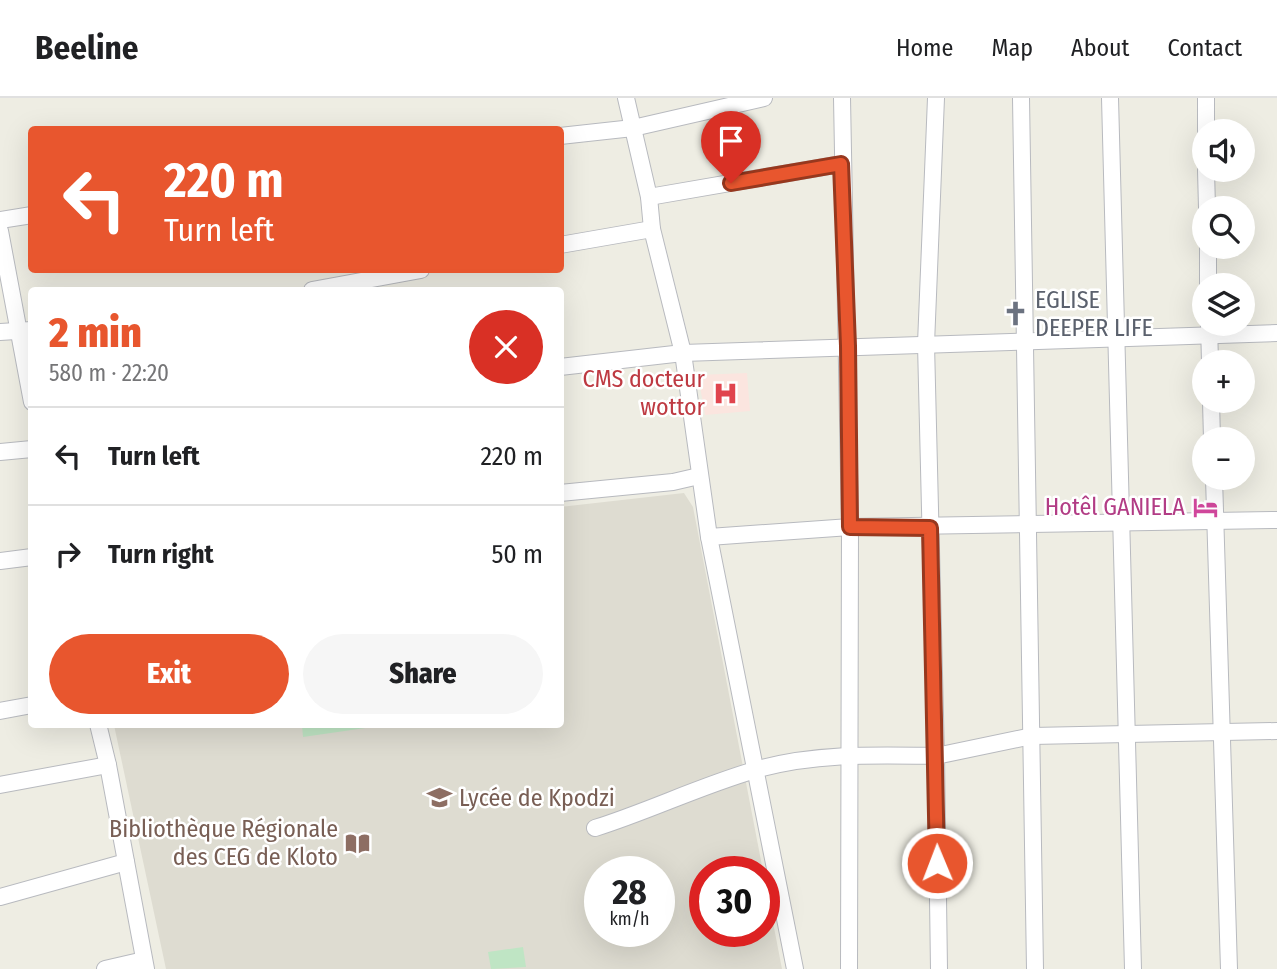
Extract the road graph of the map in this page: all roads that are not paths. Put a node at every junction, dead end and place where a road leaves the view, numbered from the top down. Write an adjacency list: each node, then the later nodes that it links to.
1 (626, 98): 9 (street)
2 (764, 98): 9 (street)
3 (842, 98): 11 (street)
4 (936, 98): 27 (street)
5 (1021, 98): 26 (street)
6 (1110, 98): 25 (street)
7 (1206, 98): 8 (street)
8 (1206, 119)
9 (633, 128): 10 (street); 12 (street)
10 (564, 136)
11 (841, 164): 12 (street); 28 (street)
12 (649, 197): 15 (street)
13 (28, 216): 14 (street)
14 (0, 220)
15 (652, 229): 17 (street); 29 (street)
16 (0, 231): 20 (street)
17 (564, 244)
18 (405, 273): 19 (street)
19 (328, 287)
20 (24, 331): 22 (street); 30 (street)
21 (1192, 331): 25 (street)
22 (0, 332)
23 (1255, 332): 24 (street)
24 (1277, 333)
25 (1116, 338): 26 (street); 38 (street)
26 (1024, 342): 27 (street); 40 (street)
27 (926, 344): 28 (street); 42 (street)
28 (848, 346): 29 (street); 41 (street)
29 (683, 353): 31 (street); 34 (street)
30 (28, 366)
31 (564, 367)
32 (28, 450): 33 (street)
33 (0, 453)
34 (699, 476): 36 (street); 43 (street)
35 (1214, 490): 39 (street)
36 (564, 493)
37 (1277, 520): 39 (street)
38 (1120, 522): 39 (street); 40 (street); 51 (street)
39 (1215, 522): 50 (street)
40 (1027, 526): 42 (street); 52 (street)
41 (850, 527): 42 (street); 43 (street); 53 (street)
42 (930, 528): 54 (street)
43 (709, 537): 56 (street)
44 (28, 558): 45 (street)
45 (0, 561)
46 (28, 706): 47 (street)
47 (0, 711)
48 (99, 728): 55 (street)
49 (1277, 731): 50 (street)
50 (1222, 733): 51 (street); 68 (street)
51 (1129, 735): 52 (street); 67 (street)
52 (1032, 736): 54 (street); 66 (street)
53 (851, 755): 54 (street); 56 (street); 64 (street)
54 (936, 756): 65 (street)
55 (108, 765): 57 (street); 59 (street)
56 (757, 769): 58 (street); 63 (street)
57 (0, 785)
58 (595, 828)
59 (127, 862): 60 (street); 61 (street)
60 (0, 897)
61 (145, 964): 62 (street)
62 (105, 969)
63 (795, 969)
64 (849, 969)
65 (939, 969)
66 (1034, 969)
67 (1133, 969)
68 (1229, 969)

